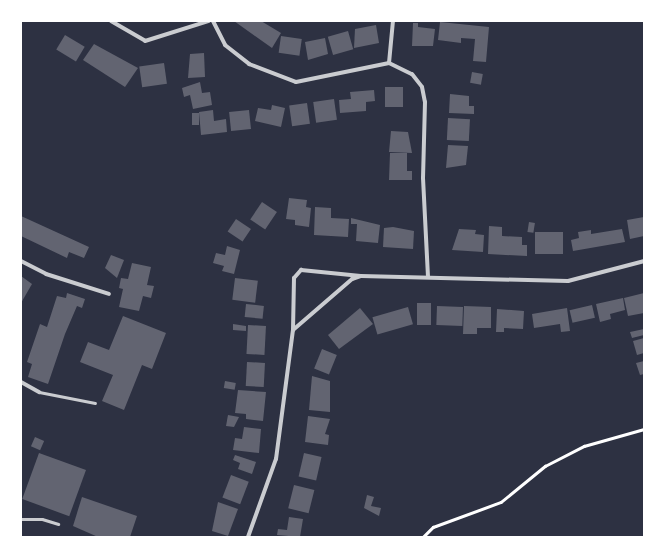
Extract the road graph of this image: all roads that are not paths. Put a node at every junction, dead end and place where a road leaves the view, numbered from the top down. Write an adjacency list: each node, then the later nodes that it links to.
1 (111, 21): 2 (street)
2 (209, 21)
3 (213, 21): 5 (street)
4 (393, 21): 5 (street)
5 (389, 63): 9 (street)
6 (21, 261): 10 (street)
7 (644, 261): 9 (street)
8 (361, 276): 9 (street); 11 (street); 11 (street)
9 (428, 277)
10 (109, 294)
11 (293, 330): 17 (street)
12 (21, 382): 13 (street)
13 (39, 392): 14 (lane)
14 (95, 403)
15 (21, 519): 16 (lane)
16 (58, 524)
17 (248, 537)

